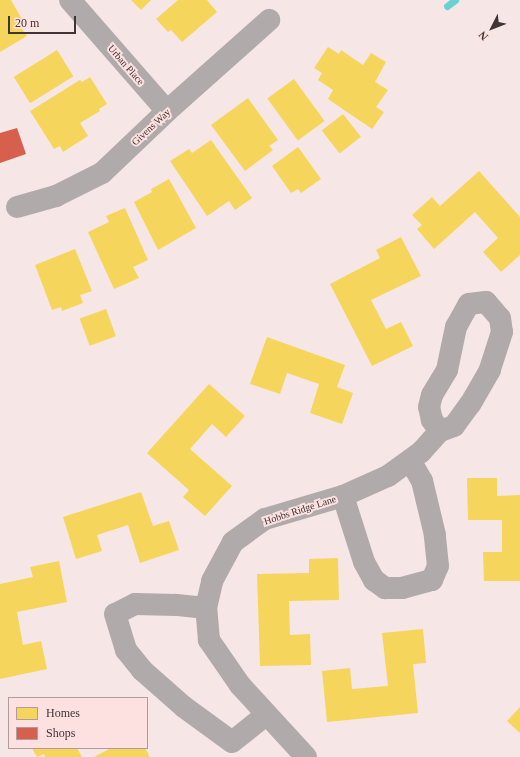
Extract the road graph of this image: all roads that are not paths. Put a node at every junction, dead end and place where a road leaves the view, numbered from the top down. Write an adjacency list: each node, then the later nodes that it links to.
1 (70, 0): 3 (street, Urban Place)
2 (269, 20): 3 (street, Givens Way)
3 (167, 111): 4 (street, Givens Way)
4 (17, 207)
5 (440, 431): 5 (street, Hobbs Ridge Lane); 6 (street, Hobbs Ridge Lane)
6 (410, 460): 7 (street, Hobbs Ridge Lane); 7 (street)
7 (343, 496): 8 (street, Hobbs Ridge Lane)
8 (206, 608): 9 (street, Hobbs Ridge Lane); 9 (street)
9 (266, 715): 10 (street, Hobbs Ridge Lane)
10 (306, 757)

